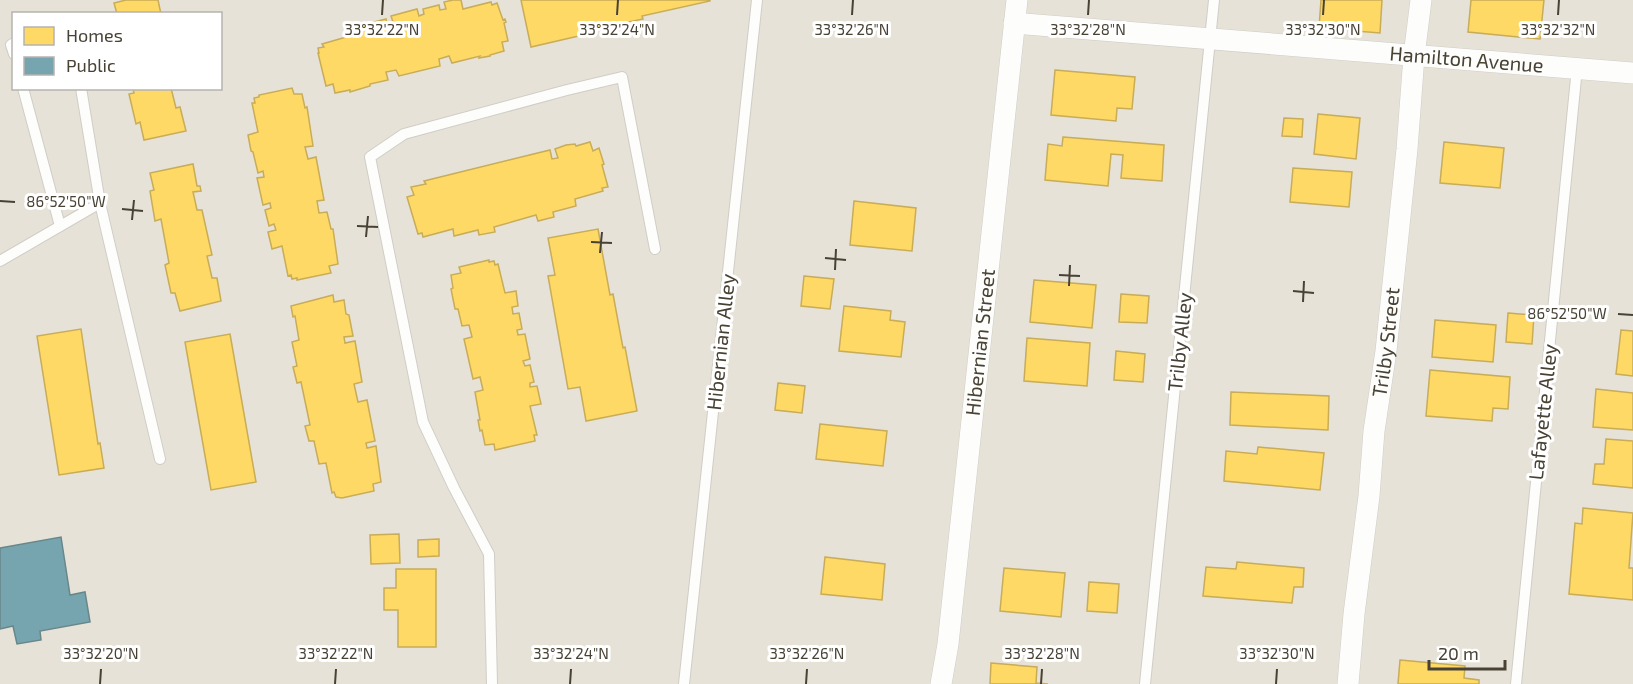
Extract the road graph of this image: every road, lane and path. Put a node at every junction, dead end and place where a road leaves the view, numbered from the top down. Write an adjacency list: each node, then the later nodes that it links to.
1 (757, 0): 18 (lane, Hibernian Alley)
2 (1017, 0): 5 (street, Hibernian Street)
3 (1214, 0): 6 (lane, Trilby Alley)
4 (1421, 0): 7 (street, Trilby Street)
5 (1014, 22): 6 (street, Hamilton Avenue); 19 (street, Hibernian Street)
6 (1210, 39): 7 (street, Hamilton Avenue); 20 (lane, Trilby Alley)
7 (1414, 56): 8 (street, Hamilton Avenue); 21 (street, Trilby Street)
8 (1577, 68): 9 (street, Hamilton Avenue); 22 (lane, Lafayette Alley)
9 (1633, 73)
10 (24, 90): 13 (lane)
11 (81, 90): 12 (lane)
12 (100, 203): 13 (lane); 16 (lane)
13 (60, 226): 15 (lane)
14 (655, 249): 17 (lane)
15 (0, 261)
16 (160, 459)
17 (492, 684)
18 (684, 684)
19 (941, 684)
20 (1145, 684)
21 (1348, 684)
22 (1516, 684)

